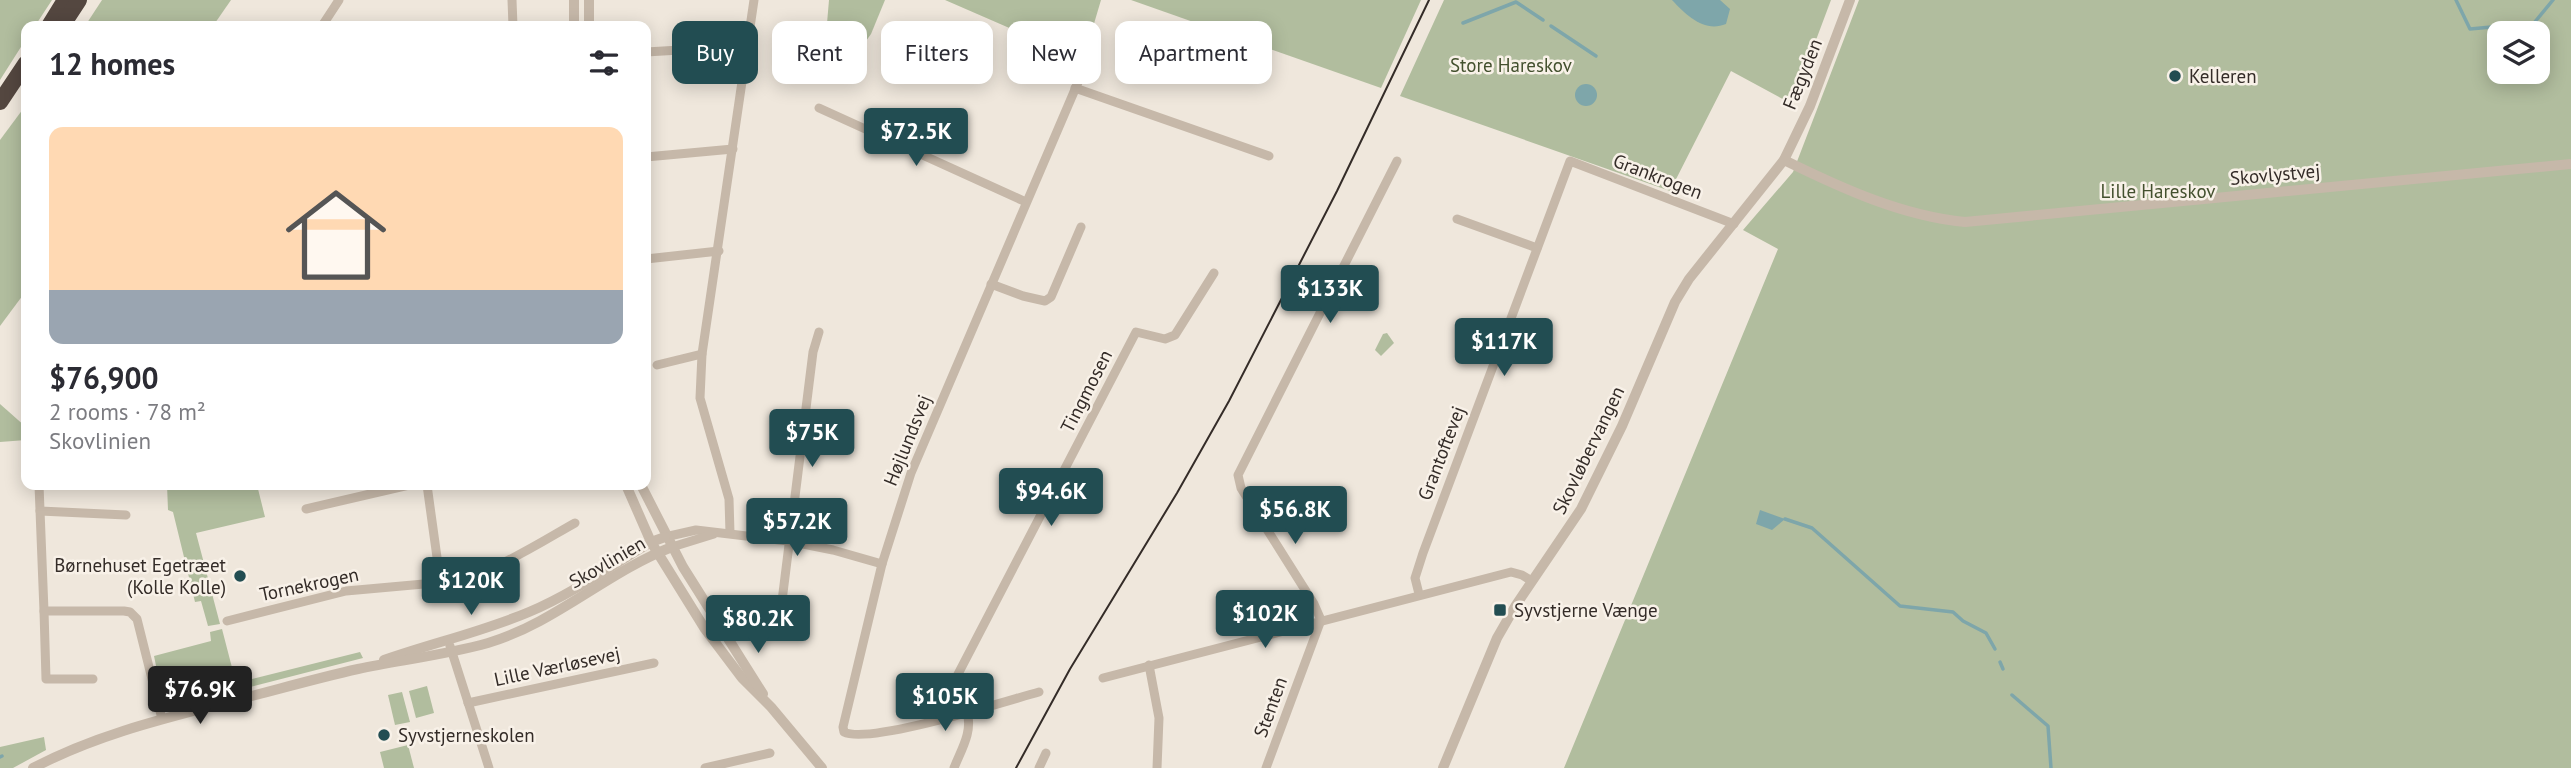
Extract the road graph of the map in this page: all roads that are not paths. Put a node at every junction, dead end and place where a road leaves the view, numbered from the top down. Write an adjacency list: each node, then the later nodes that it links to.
1 (65, 0): 9 (highway)
2 (79, 0): 10 (highway)
3 (339, 0): 11 (street)
4 (513, 0): 12 (street)
5 (574, 0): 13 (street)
6 (589, 0): 14 (street)
7 (754, 0): 15 (street)
8 (1850, 0): 27 (street, Fægyden)
9 (52, 21)
10 (65, 21)
11 (329, 21)
12 (513, 21)
13 (574, 21)
14 (589, 21)
15 (751, 21)
16 (672, 50): 17 (street)
17 (651, 52)
18 (21, 74): 22 (highway)
19 (742, 84): 24 (street)
20 (1077, 84): 21 (street, Højlundsvej)
21 (1075, 88): 25 (street); 31 (street, Højlundsvej)
22 (0, 102)
23 (819, 108): 31 (street)
24 (733, 149): 26 (street); 36 (street)
25 (1269, 156)
26 (651, 157)
27 (1784, 160): 30 (street, Skovlystvej); 33 (street, Skovløbervangen)
28 (1396, 161): 65 (street)
29 (1570, 161): 33 (street, Grankrogen); 35 (street, Grantoftevej)
30 (2571, 164)
31 (1026, 202): 39 (street, Højlundsvej)
32 (1457, 219): 35 (street)
33 (1734, 225): 61 (street, Skovløbervangen)
34 (1081, 227): 39 (street)
35 (1536, 247): 62 (street, Grantoftevej)
36 (719, 251): 37 (street); 41 (street)
37 (651, 258)
38 (1214, 273): 79 (street, Tingmosen)
39 (991, 284): 59 (street, Højlundsvej)
40 (819, 332): 55 (street)
41 (702, 354): 42 (street); 53 (street)
42 (657, 365)
43 (39, 490): 49 (street)
44 (388, 490): 48 (street)
45 (428, 490): 60 (street)
46 (628, 490): 56 (street)
47 (643, 490): 54 (street)
48 (306, 509)
49 (40, 511): 50 (street); 64 (street)
50 (126, 515)
51 (575, 523): 60 (street, Tornekrogen)
52 (715, 533): 53 (street); 54 (street); 57 (street)
53 (730, 533): 55 (street)
54 (666, 537): 56 (street, Skovlinien); 57 (street)
55 (788, 541): 59 (street); 63 (street)
56 (651, 542): 58 (street); 67 (street, Skovlinien)
57 (672, 547): 58 (street, Skovlinien); 76 (street)
58 (657, 553): 68 (street, Skovlinien); 76 (street)
59 (882, 564): 79 (street, Højlundsvej)
60 (440, 579): 66 (street, Tornekrogen)
61 (1532, 581): 62 (street); 91 (street, Skovløbervangen)
62 (1419, 594): 65 (street)
63 (782, 601)
64 (44, 611): 72 (street); 78 (street)
65 (1321, 620): 70 (street); 90 (street, Stenten)
66 (227, 621)
67 (449, 640): 68 (street); 71 (street, Skovlinien)
68 (452, 653): 71 (street, Skovlinien); 75 (street)
69 (654, 663): 75 (street, Lille Værløsevej)
70 (1149, 665): 73 (street); 89 (street)
71 (360, 669): 78 (street, Skovlinien)
72 (93, 678)
73 (1103, 678)
74 (1039, 692): 77 (street)
75 (468, 703): 85 (street)
76 (771, 707): 87 (street)
77 (967, 712): 79 (street); 88 (street)
78 (162, 719): 84 (street, Skovlinien)
79 (942, 719)
80 (770, 753): 82 (street)
81 (1046, 753): 83 (street)
82 (725, 766): 86 (street)
83 (1042, 767)
84 (33, 768)
85 (489, 768)
86 (705, 768)
87 (822, 768)
88 (954, 768)
89 (1157, 768)
90 (1266, 768)
91 (1443, 768)

